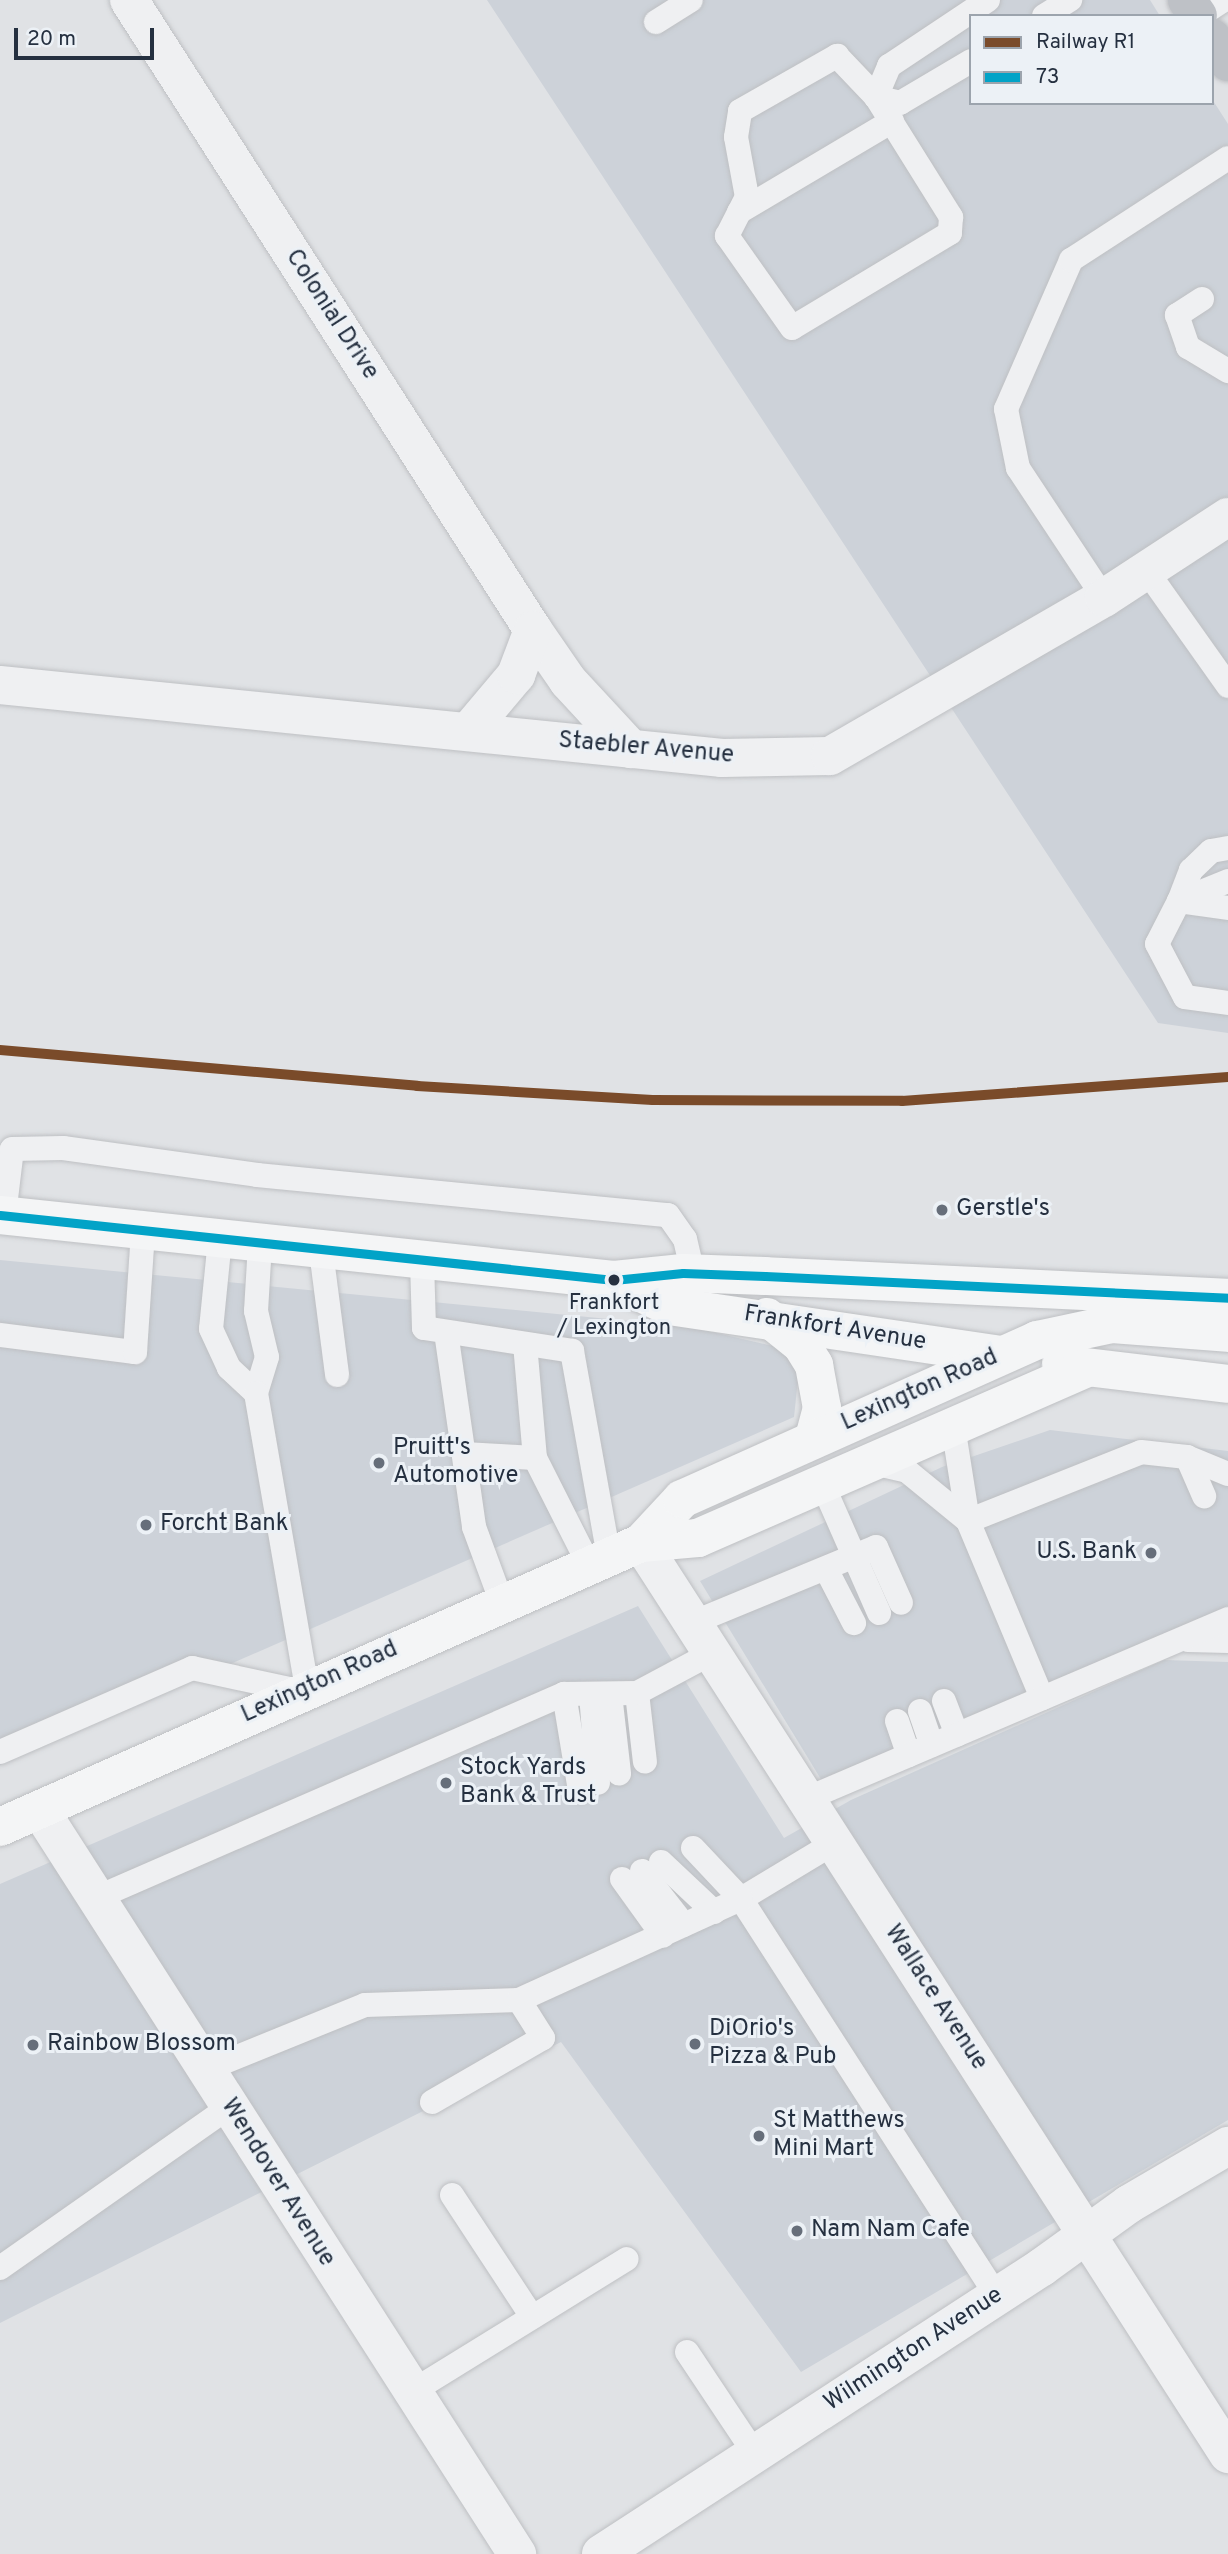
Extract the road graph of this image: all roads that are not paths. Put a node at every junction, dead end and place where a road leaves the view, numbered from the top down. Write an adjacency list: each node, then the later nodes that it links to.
1 (129, 0): 21 (street, Colonial Drive)
2 (691, 0): 8 (lane)
3 (988, 0): 12 (lane)
4 (1070, 0): 6 (lane)
5 (1224, 0): 7 (lane)
6 (1047, 14)
7 (1201, 14)
8 (656, 22)
9 (1214, 41): 11 (main road)
10 (969, 62): 12 (lane)
11 (1228, 62)
12 (876, 97): 13 (lane); 15 (lane)
13 (892, 121): 15 (lane); 15 (lane)
14 (1228, 158): 20 (lane)
15 (739, 212)
16 (1202, 299): 17 (lane)
17 (1228, 371)
18 (1228, 517): 19 (street, Staebler Avenue)
19 (1146, 570): 20 (street, Staebler Avenue); 23 (lane)
20 (1104, 598): 25 (street, Staebler Avenue)
21 (533, 631): 24 (street); 25 (street, Colonial Drive)
22 (0, 685): 24 (street, Staebler Avenue)
23 (1228, 685)
24 (468, 732): 25 (street, Staebler Avenue)
25 (631, 749)
26 (1228, 848): 28 (lane)
27 (1228, 881): 28 (lane)
28 (1179, 901): 29 (lane); 30 (lane)
29 (1228, 908)
30 (1228, 1003)
31 (2, 1215): 32 (main road, Frankfort Avenue); 37 (lane)
32 (143, 1231): 33 (main road, Frankfort Avenue); 43 (lane)
33 (220, 1239): 34 (main road, Frankfort Avenue); 49 (lane)
34 (260, 1244): 35 (main road, Frankfort Avenue); 49 (lane)
35 (321, 1251): 36 (main road, Frankfort Avenue); 47 (lane)
36 (422, 1261): 38 (main road, Frankfort Avenue); 41 (lane)
37 (693, 1274): 38 (main road, Frankfort Avenue); 39 (main road, Frankfort Avenue)
38 (614, 1280): 40 (main road, Frankfort Avenue)
39 (1228, 1298)
40 (767, 1317): 45 (main road, Frankfort Avenue); 51 (main road)
41 (446, 1332): 44 (lane); 52 (lane)
42 (1228, 1333): 45 (main road, Lexington Road)
43 (0, 1335)
44 (525, 1344): 53 (lane); 58 (lane)
45 (1001, 1355): 46 (main road, Frankfort Avenue); 51 (main road, Lexington Road)
46 (1087, 1368): 48 (main road, Frankfort Avenue); 50 (main road, Lexington Road)
47 (337, 1375)
48 (1228, 1384)
49 (256, 1393): 68 (lane)
50 (953, 1426): 54 (main road, Lexington Road); 57 (lane)
51 (814, 1438): 58 (main road, Lexington Road)
52 (464, 1454): 53 (lane); 61 (lane)
53 (535, 1458): 58 (lane)
54 (869, 1462): 55 (main road, Lexington Road); 57 (lane)
55 (822, 1483): 58 (main road, Lexington Road); 59 (lane)
56 (1218, 1486): 57 (lane)
57 (968, 1521): 72 (lane)
58 (613, 1555): 61 (main road, Lexington Road); 65 (street, Wallace Avenue)
59 (855, 1558): 60 (lane); 62 (lane)
60 (826, 1569): 64 (lane); 65 (lane)
61 (502, 1602): 68 (main road, Lexington Road)
62 (890, 1608)
63 (1228, 1619): 66 (lane)
64 (854, 1623)
65 (702, 1638): 69 (lane); 81 (street, Wallace Avenue)
66 (1177, 1640): 67 (lane); 72 (lane)
67 (1228, 1641)
68 (303, 1689): 78 (lane); 82 (main road, Lexington Road)
69 (637, 1693): 70 (lane); 80 (lane)
70 (600, 1694): 71 (lane); 71 (lane)
71 (564, 1695): 86 (lane)
72 (1042, 1698): 76 (lane)
73 (944, 1701): 76 (lane)
74 (920, 1711): 77 (lane)
75 (897, 1721): 79 (lane)
76 (957, 1735): 77 (lane)
77 (932, 1745): 79 (lane)
78 (0, 1752)
79 (909, 1755): 81 (lane)
80 (645, 1762)
81 (806, 1799): 84 (street, Wallace Avenue)
82 (40, 1810): 83 (main road, Lexington Road); 86 (street, Wendover Avenue)
83 (0, 1827)
84 (834, 1843): 87 (lane); 96 (street, Wallace Avenue)
85 (693, 1848): 87 (lane)
86 (96, 1898): 91 (street, Wendover Avenue)
87 (741, 1899): 88 (lane); 99 (lane)
88 (714, 1912): 89 (lane); 89 (lane)
89 (673, 1931): 90 (lane)
90 (519, 2000): 91 (lane); 92 (lane)
91 (205, 2070): 93 (street, Wendover Avenue)
92 (432, 2102)
93 (229, 2107): 98 (lane); 102 (street, Wendover Avenue)
94 (1228, 2146): 96 (street, Wilmington Avenue)
95 (452, 2195): 100 (lane)
96 (1086, 2234): 99 (street, Wilmington Avenue); 104 (street, Wallace Avenue)
97 (627, 2259): 100 (lane)
98 (0, 2268)
99 (997, 2296): 103 (street, Wilmington Avenue)
100 (531, 2317): 102 (lane)
101 (687, 2352): 103 (lane)
102 (413, 2391): 105 (street, Wendover Avenue)
103 (755, 2454): 106 (street, Wilmington Avenue)
104 (1228, 2454)
105 (517, 2554)
106 (601, 2554)

